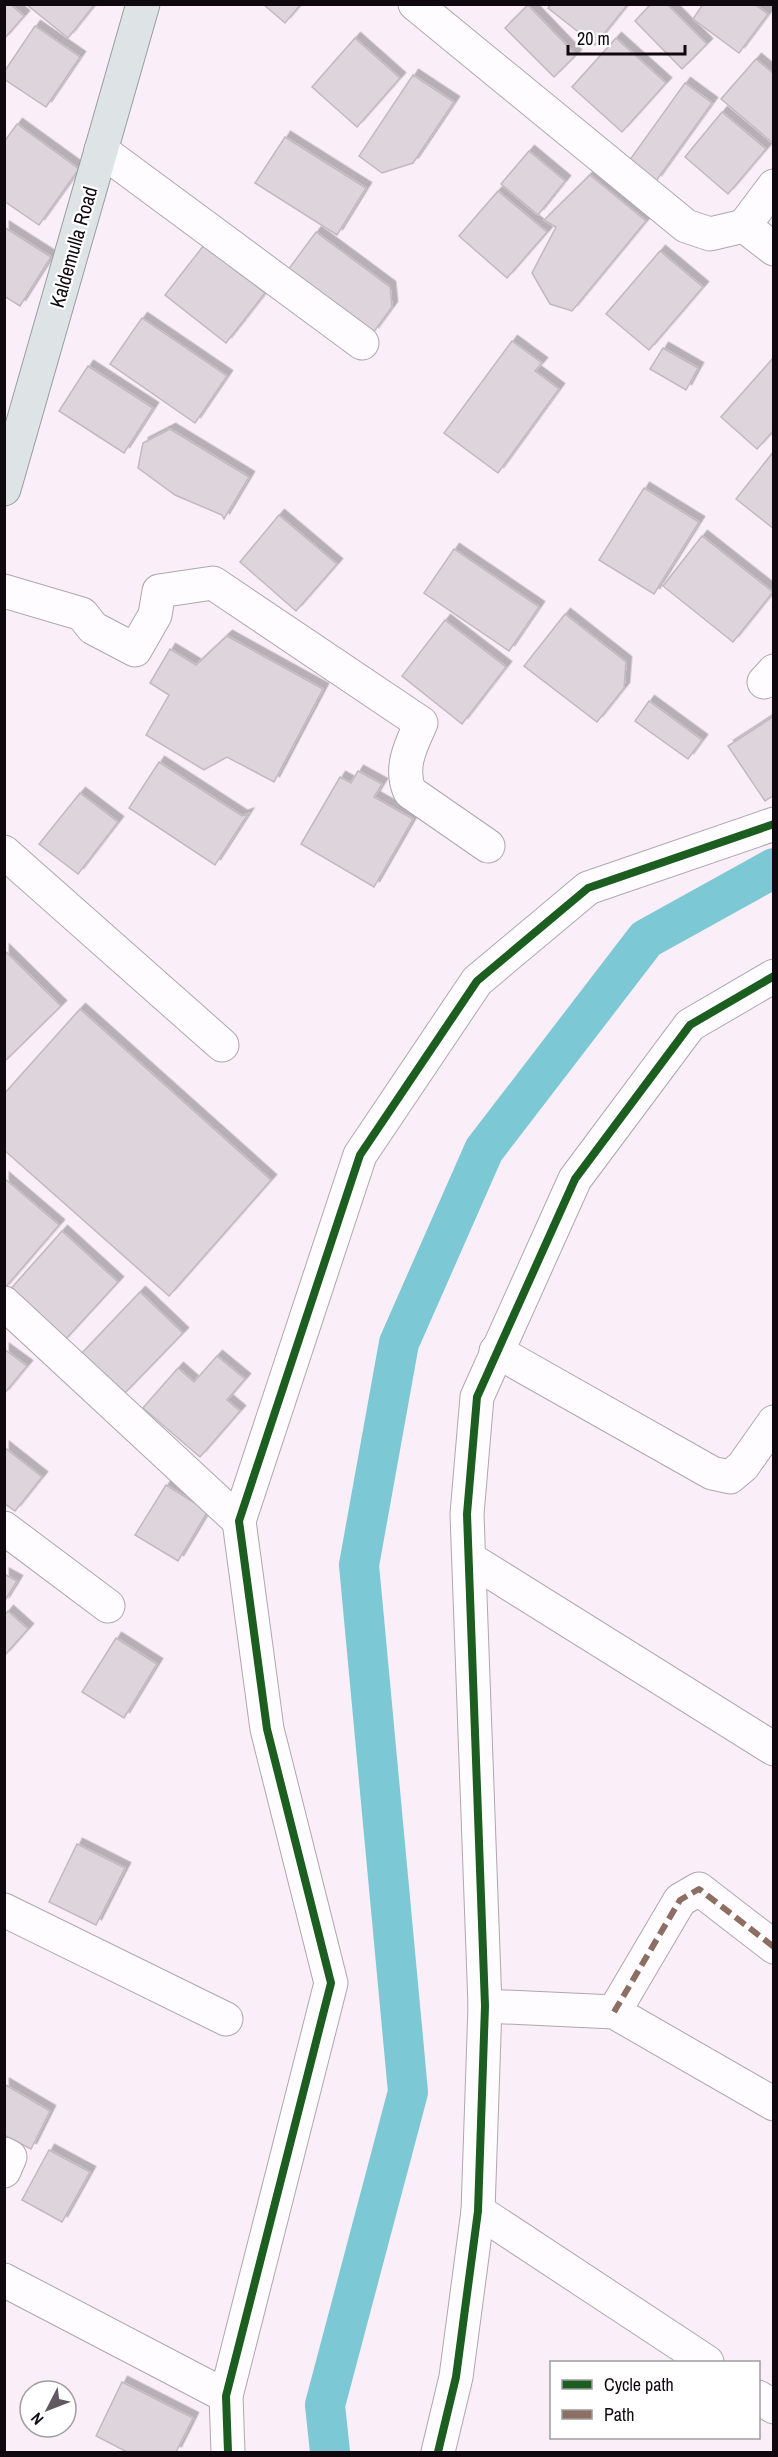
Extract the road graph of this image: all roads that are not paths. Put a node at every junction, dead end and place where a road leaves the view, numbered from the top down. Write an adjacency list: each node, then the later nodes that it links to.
1 (143, 4): 3 (main road, Kaldemulla Road)
2 (415, 4): 5 (street)
3 (100, 150): 7 (street); 8 (main road, Kaldemulla Road)
4 (774, 186): 5 (street)
5 (744, 226): 6 (street)
6 (774, 249)
7 (362, 343)
8 (4, 489)
9 (4, 591): 11 (street)
10 (774, 824): 18 (street)
11 (488, 846)
12 (4, 852): 14 (street)
13 (774, 976): 16 (street)
14 (222, 1045)
15 (4, 1303): 18 (street)
16 (496, 1351): 17 (street); 20 (street)
17 (774, 1422)
18 (239, 1521): 34 (street)
19 (4, 1528): 21 (street)
20 (470, 1559): 22 (street); 25 (street)
21 (108, 1606)
22 (774, 1749)
23 (4, 1910): 27 (street)
24 (774, 1947): 26 (street)
25 (485, 2006): 26 (street); 31 (street)
26 (614, 2012): 28 (street)
27 (226, 2019)
28 (774, 2104)
29 (4, 2154): 30 (street)
30 (4, 2171)
31 (478, 2211): 33 (street); 38 (street)
32 (4, 2280): 34 (street)
33 (705, 2361)
34 (226, 2396): 37 (street)
35 (760, 2398): 36 (street)
36 (774, 2407)
37 (228, 2452)
38 (438, 2452)

